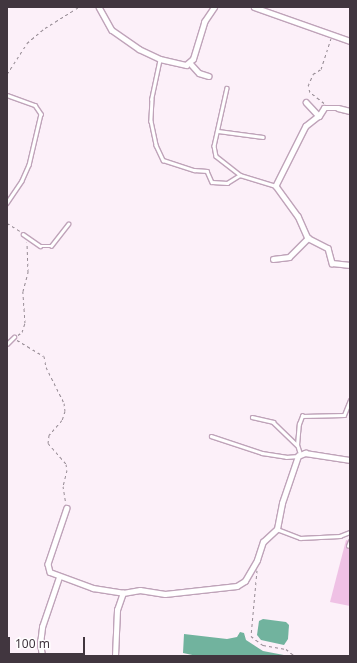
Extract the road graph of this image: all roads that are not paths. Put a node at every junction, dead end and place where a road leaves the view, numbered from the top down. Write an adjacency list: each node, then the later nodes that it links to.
1 (99, 7): 5 (street)
2 (214, 7): 6 (street)
3 (254, 7): 4 (street)
4 (350, 41)
5 (160, 59): 6 (street); 15 (lane)
6 (190, 63): 7 (street)
7 (209, 76)
8 (227, 88): 13 (lane)
9 (7, 95): 17 (lane)
10 (306, 102): 12 (street)
11 (350, 112): 12 (street)
12 (319, 116): 16 (street)
13 (218, 131): 14 (lane); 15 (lane)
14 (263, 137)
15 (240, 174): 16 (lane)
16 (276, 186): 20 (street)
17 (7, 203)
18 (68, 224): 19 (lane)
19 (24, 234)
20 (308, 238): 21 (street); 22 (street)
21 (273, 259)
22 (350, 265)
23 (14, 337): 24 (lane)
24 (7, 344)
25 (350, 400): 28 (lane)
26 (252, 417): 28 (lane)
27 (210, 436): 29 (lane)
28 (297, 445): 29 (lane)
29 (299, 455): 30 (street); 32 (street)
30 (350, 460)
31 (67, 508): 36 (street)
32 (277, 529): 33 (lane); 37 (street)
33 (350, 532)
34 (350, 542): 35 (lane)
35 (348, 546)
36 (59, 576): 37 (street); 38 (street)
37 (123, 594): 39 (street)
38 (42, 656)
39 (115, 656)

